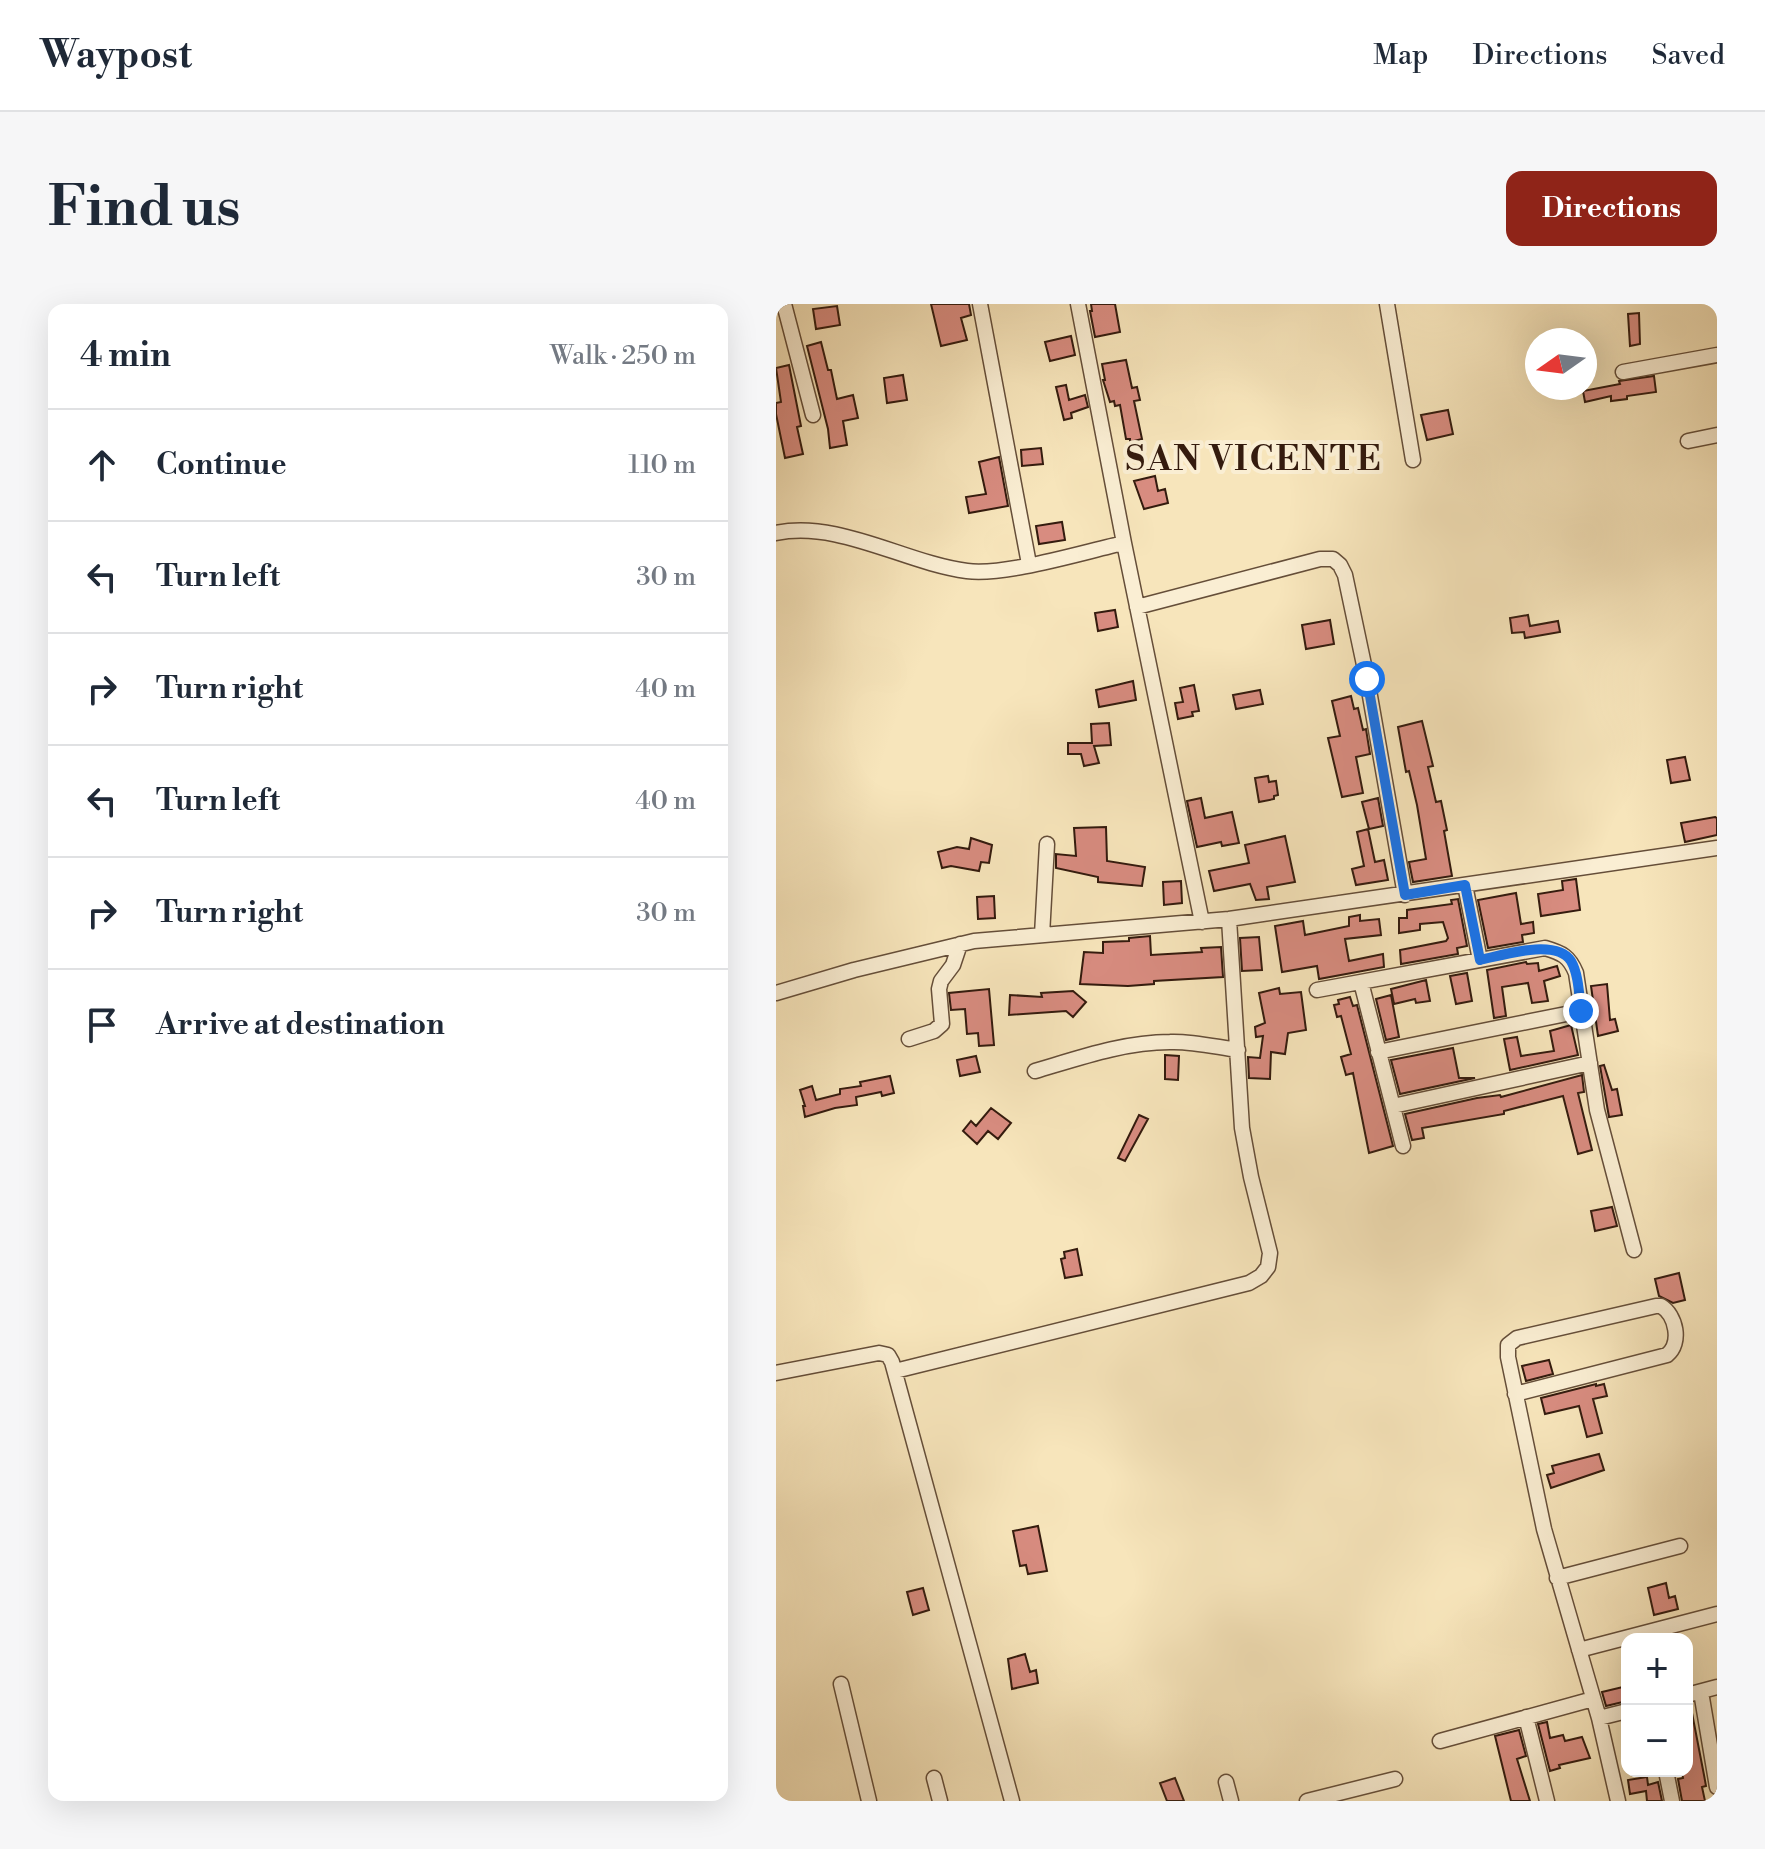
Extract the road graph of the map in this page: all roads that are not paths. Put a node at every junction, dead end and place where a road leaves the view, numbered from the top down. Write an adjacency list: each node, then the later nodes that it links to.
1 (784, 304): 7 (street)
2 (980, 304): 13 (street)
3 (1078, 304): 12 (street)
4 (1387, 304): 10 (street)
5 (1717, 355): 6 (street)
6 (1623, 372)
7 (813, 415)
8 (1717, 435): 9 (street)
9 (1688, 441)
10 (1413, 460)
11 (776, 533): 13 (street)
12 (1124, 543): 13 (street); 14 (street)
13 (1029, 564)
14 (1137, 607): 18 (street); 20 (street)
15 (1047, 844): 21 (street)
16 (1717, 848): 17 (street)
17 (1465, 885): 18 (street); 23 (street)
18 (1405, 895): 19 (street)
19 (1229, 919): 20 (street); 29 (street)
20 (1202, 922): 21 (street)
21 (1042, 935): 22 (street)
22 (960, 944): 26 (street); 28 (street)
23 (1480, 960): 24 (street); 27 (street)
24 (1361, 982): 25 (street); 30 (street)
25 (1317, 990)
26 (776, 993)
27 (1581, 1011): 30 (street); 31 (street)
28 (909, 1039)
29 (1238, 1050): 32 (street); 36 (street)
30 (1378, 1052): 33 (street)
31 (1590, 1063): 33 (street); 35 (street)
32 (1035, 1071)
33 (1393, 1106): 34 (street)
34 (1403, 1146)
35 (1634, 1250)
36 (895, 1371): 37 (street); 58 (street)
37 (776, 1373)
38 (1515, 1394): 38 (street); 40 (street)
39 (1680, 1546): 40 (street)
40 (1557, 1578): 42 (street)
41 (1717, 1614): 42 (street)
42 (1579, 1650): 46 (street)
43 (841, 1684): 56 (street)
44 (1717, 1687): 45 (street)
45 (1694, 1694): 55 (street)
46 (1593, 1699): 48 (street); 49 (street)
47 (1621, 1712): 49 (street)
48 (1526, 1717): 50 (street); 61 (street)
49 (1599, 1718): 62 (street)
50 (1440, 1741)
51 (1667, 1777): 63 (street)
52 (934, 1778): 57 (street)
53 (1395, 1779): 60 (street)
54 (1226, 1782): 59 (street)
55 (1717, 1787)
56 (869, 1801)
57 (940, 1801)
58 (1012, 1801)
59 (1231, 1801)
60 (1307, 1801)
61 (1547, 1801)
62 (1618, 1801)
63 (1672, 1801)

